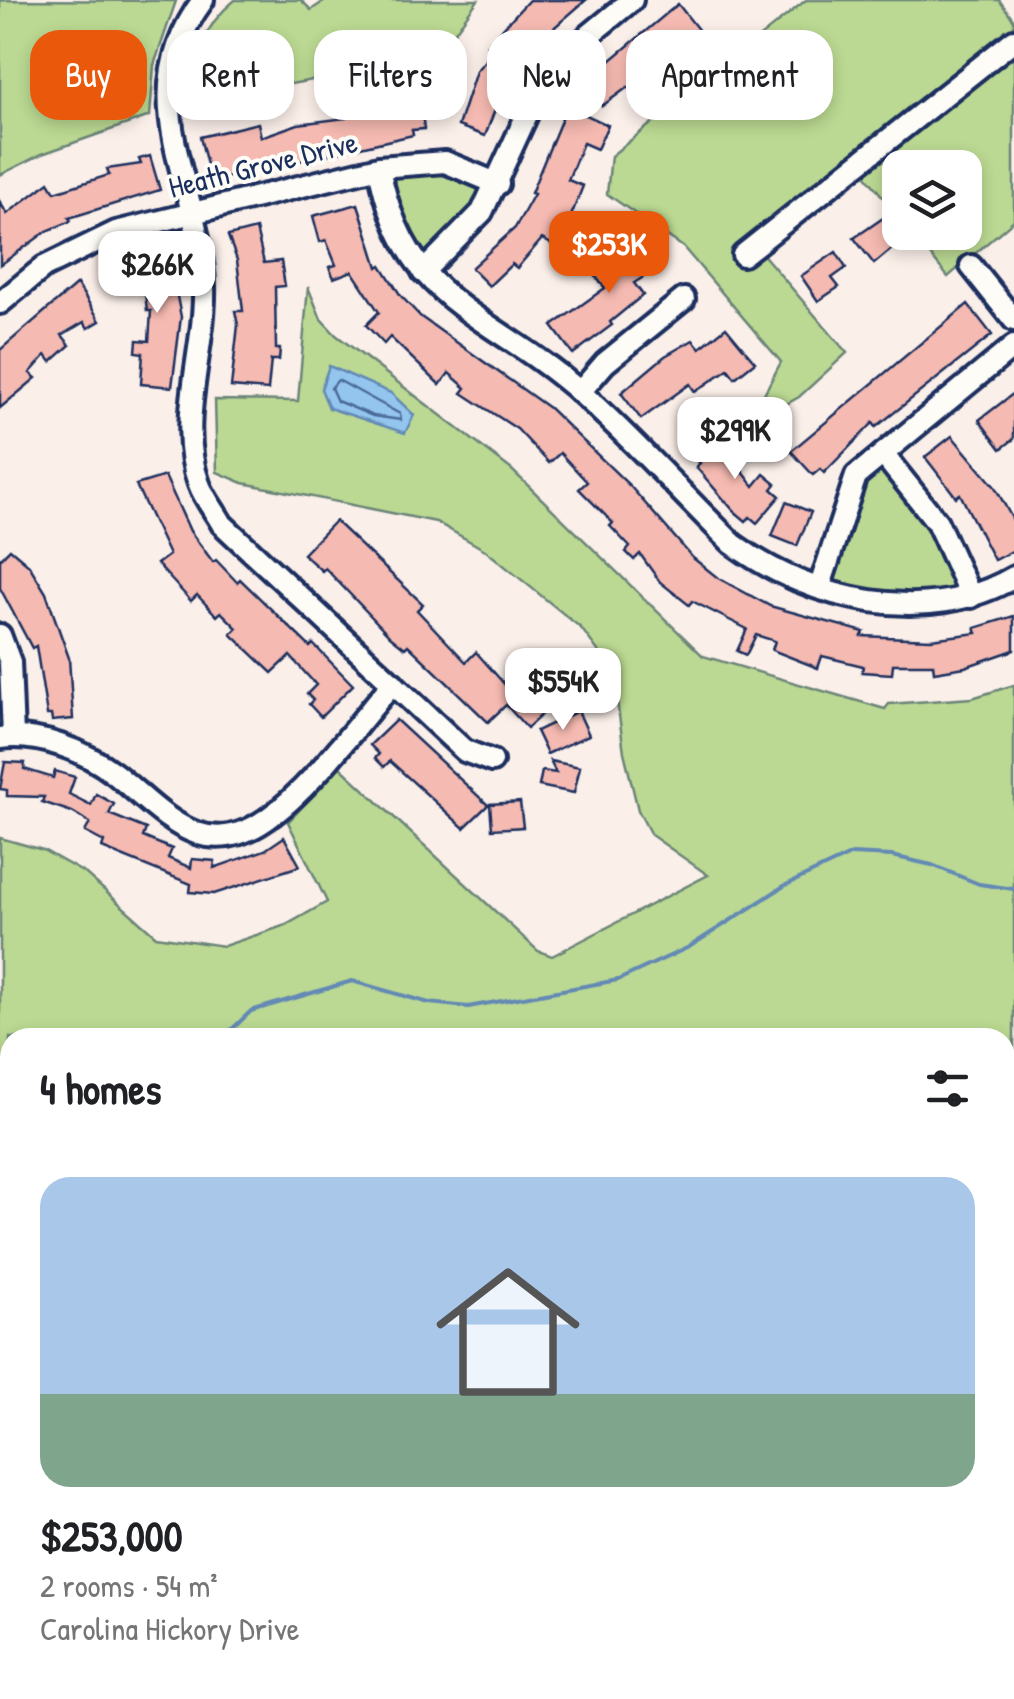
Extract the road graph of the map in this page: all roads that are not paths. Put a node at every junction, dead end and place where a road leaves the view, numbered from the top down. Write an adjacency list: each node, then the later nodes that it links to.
1 (203, 0): 6 (street)
2 (632, 0): 5 (street)
3 (1014, 40): 7 (street)
4 (379, 167): 5 (street, Heath Grove Drive); 6 (street, Heath Grove Drive); 9 (street)
5 (498, 184): 9 (street)
6 (189, 214): 11 (street, Heath Grove Drive); 20 (street)
7 (743, 255)
8 (971, 266): 12 (street)
9 (423, 272): 14 (street)
10 (684, 299): 14 (street)
11 (0, 303)
12 (1014, 320)
13 (1014, 346): 15 (street)
14 (580, 392): 17 (street)
15 (882, 454): 17 (street); 18 (street)
16 (1014, 577): 18 (street)
17 (820, 586): 18 (street)
18 (972, 597)
19 (0, 636): 21 (street)
20 (393, 683): 21 (street); 22 (street)
21 (6, 737)
22 (492, 760)

